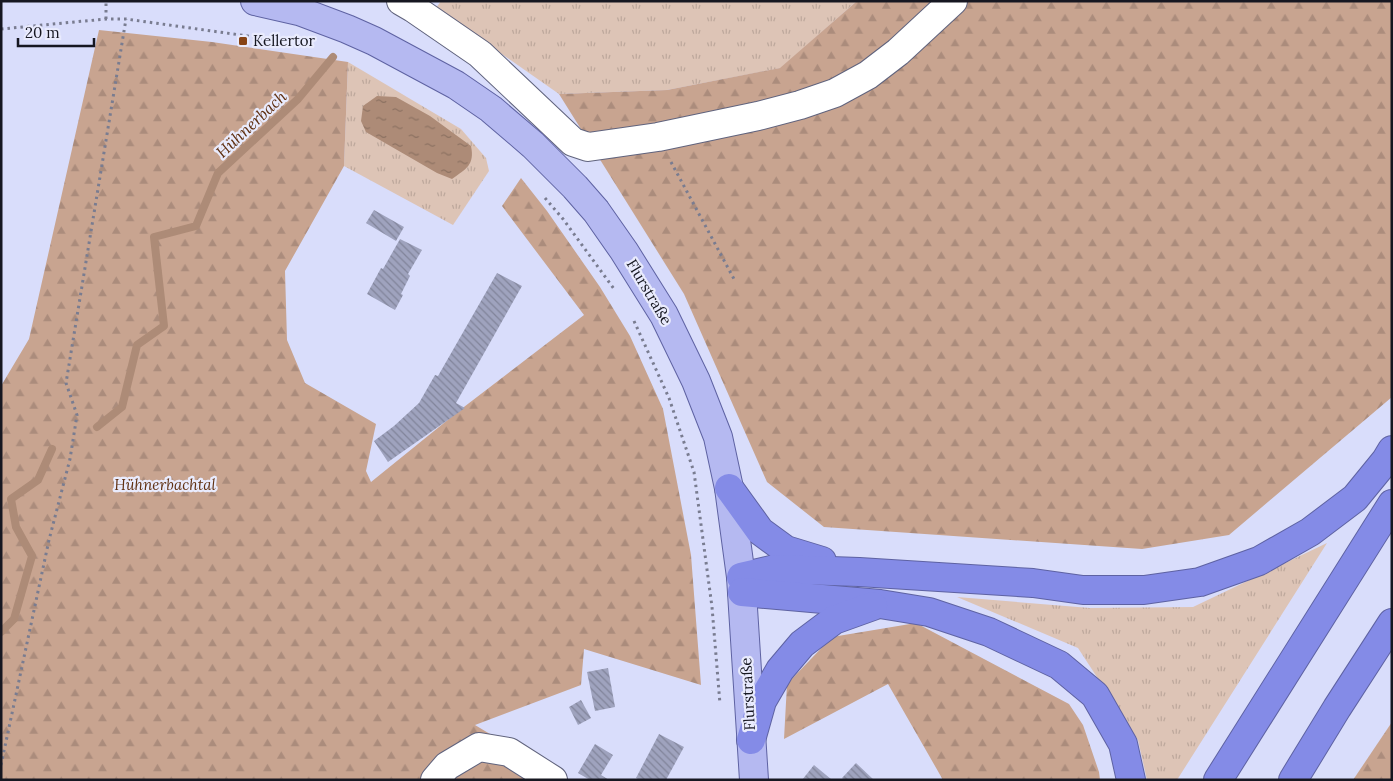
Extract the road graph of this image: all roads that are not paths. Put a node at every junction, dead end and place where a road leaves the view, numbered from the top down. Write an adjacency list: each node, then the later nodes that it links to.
1 (254, 1): 5 (main road, Flurstraße)
2 (401, 1): 3 (lane)
3 (953, 1)
4 (1392, 450): 7 (highway)
5 (729, 488): 7 (highway); 8 (main road, Flurstraße)
6 (1392, 504): 17 (highway)
7 (859, 572): 8 (highway)
8 (741, 585): 9 (highway); 12 (main road, Flurstraße)
9 (880, 604): 12 (highway); 16 (highway)
10 (1392, 623): 11 (highway)
11 (1337, 708): 18 (highway); 19 (highway)
12 (751, 740): 15 (main road, Flurstraße)
13 (435, 780): 14 (lane)
14 (553, 780)
15 (754, 780)
16 (1131, 780)
17 (1218, 780)
18 (1293, 780)
19 (1313, 780)

